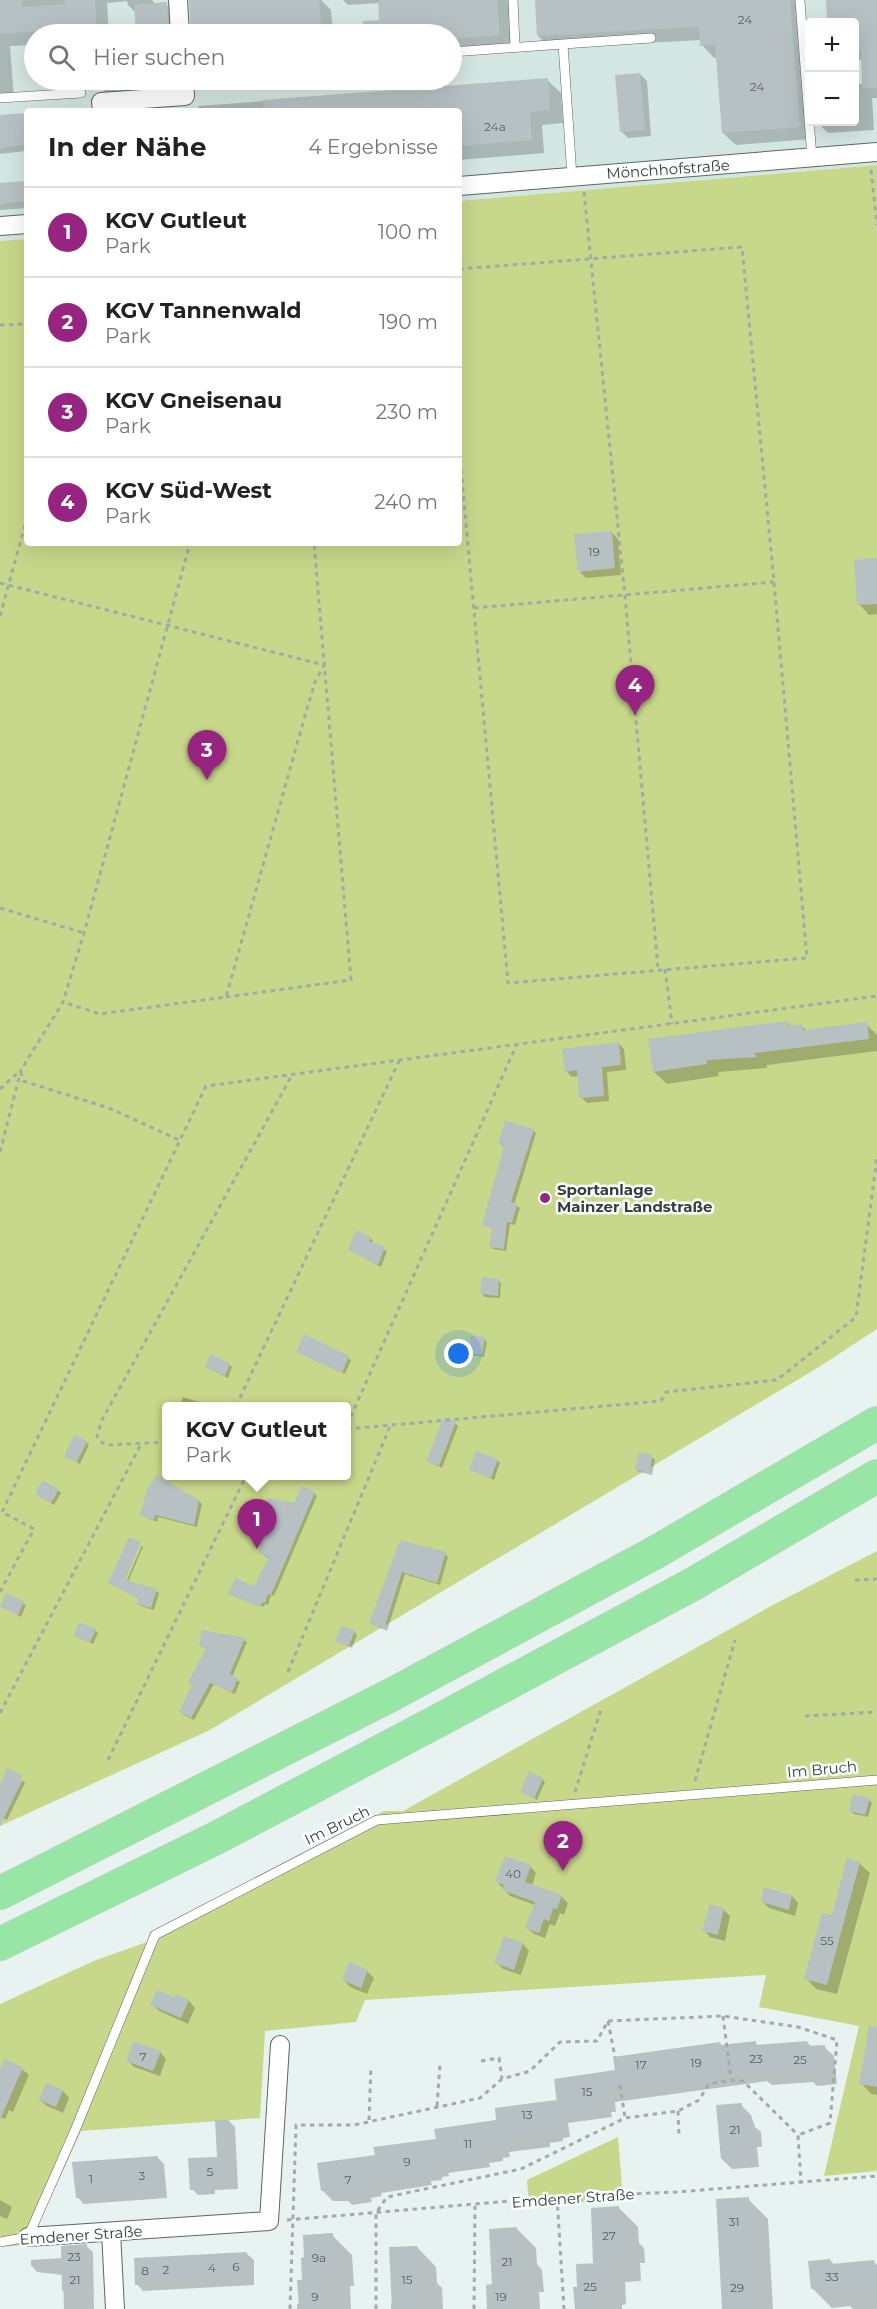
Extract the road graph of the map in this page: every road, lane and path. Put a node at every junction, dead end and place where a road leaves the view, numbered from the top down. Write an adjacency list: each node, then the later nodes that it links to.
1 (178, 0): 4 (street)
2 (513, 0): 7 (lane)
3 (800, 1): 14 (lane)
4 (179, 24)
5 (651, 38): 6 (lane)
6 (563, 44): 7 (lane); 15 (lane)
7 (515, 47): 8 (lane)
8 (462, 51)
9 (185, 90): 12 (street)
10 (81, 93): 11 (lane)
11 (0, 98)
12 (102, 108)
13 (873, 153): 14 (street, Mönchhofstraße); 18 (path)
14 (812, 158): 15 (street, Mönchhofstraße)
15 (577, 176): 16 (street, Mönchhofstraße); 20 (path)
16 (462, 186)
17 (24, 224): 19 (street)
18 (877, 225)
19 (0, 226)
20 (590, 258): 21 (path); 28 (path); 31 (path)
21 (462, 269)
22 (24, 324): 23 (path)
23 (0, 325)
24 (462, 479): 32 (path)
25 (24, 529): 30 (path)
26 (189, 546): 34 (path)
27 (314, 546): 35 (path)
28 (774, 582): 31 (path); 39 (path)
29 (0, 583): 30 (path)
30 (8, 585): 33 (path); 34 (path)
31 (625, 596): 32 (path); 38 (path)
32 (474, 608): 38 (path)
33 (0, 616)
34 (168, 627): 35 (path); 37 (path)
35 (324, 665): 41 (path); 41 (path)
36 (0, 908): 37 (path)
37 (84, 933): 42 (path)
38 (658, 969): 39 (path)
39 (665, 969): 43 (path)
40 (877, 996): 43 (path)
41 (226, 997): 42 (path)
42 (63, 1002): 46 (path)
43 (672, 1024): 44 (path)
44 (517, 1045): 45 (path); 53 (path)
45 (400, 1059): 47 (path); 52 (path)
46 (21, 1070): 48 (path); 49 (path); 50 (path)
47 (292, 1075): 49 (path); 58 (path)
48 (0, 1089)
49 (178, 1140): 63 (path)
50 (0, 1152)
51 (877, 1157): 55 (path)
52 (238, 1402)
53 (351, 1418)
54 (877, 1423): 74 (highway)
55 (392, 1424): 56 (path); 65 (path)
56 (351, 1427)
57 (162, 1442): 58 (path)
58 (141, 1444): 68 (path)
59 (877, 1476): 75 (highway)
60 (244, 1480): 70 (path)
61 (877, 1579): 62 (path)
62 (855, 1580)
63 (0, 1592)
64 (735, 1640): 72 (path)
65 (288, 1672)
66 (602, 1706): 73 (path)
67 (877, 1712): 69 (path)
68 (0, 1713)
69 (805, 1716)
70 (108, 1760)
71 (877, 1780): 72 (lane, Im Bruch)
72 (691, 1795): 73 (lane, Im Bruch)
73 (571, 1805): 100 (lane, Im Bruch)
74 (0, 1893)
75 (0, 1944)
76 (723, 2016): 77 (path); 84 (path); 90 (path)
77 (608, 2020): 79 (path); 83 (path)
78 (280, 2045): 98 (street)
79 (615, 2057)
80 (481, 2061): 83 (path)
81 (440, 2064): 86 (path)
82 (371, 2066): 89 (path)
83 (502, 2079): 86 (path)
84 (731, 2080): 87 (path); 90 (path)
85 (620, 2085): 88 (path)
86 (437, 2106): 89 (path)
87 (678, 2110): 88 (path); 91 (path)
88 (625, 2118): 96 (path)
89 (369, 2120): 97 (path)
90 (798, 2135): 93 (path)
91 (680, 2137)
92 (877, 2176): 93 (path, Emdener Straße)
93 (801, 2182): 94 (path, Emdener Straße)
94 (557, 2197): 95 (path, Emdener Straße); 106 (path)
95 (475, 2205): 96 (path, Emdener Straße); 105 (path)
96 (376, 2213): 97 (path, Emdener Straße); 104 (path)
97 (294, 2220): 98 (path, Emdener Straße); 103 (path)
98 (269, 2221): 99 (street, Emdener Straße)
99 (111, 2232): 100 (street, Emdener Straße); 102 (street)
100 (28, 2237): 101 (lane, Emdener Straße)
101 (0, 2242)
102 (115, 2309)
103 (290, 2309)
104 (376, 2309)
105 (474, 2309)
106 (564, 2309)

